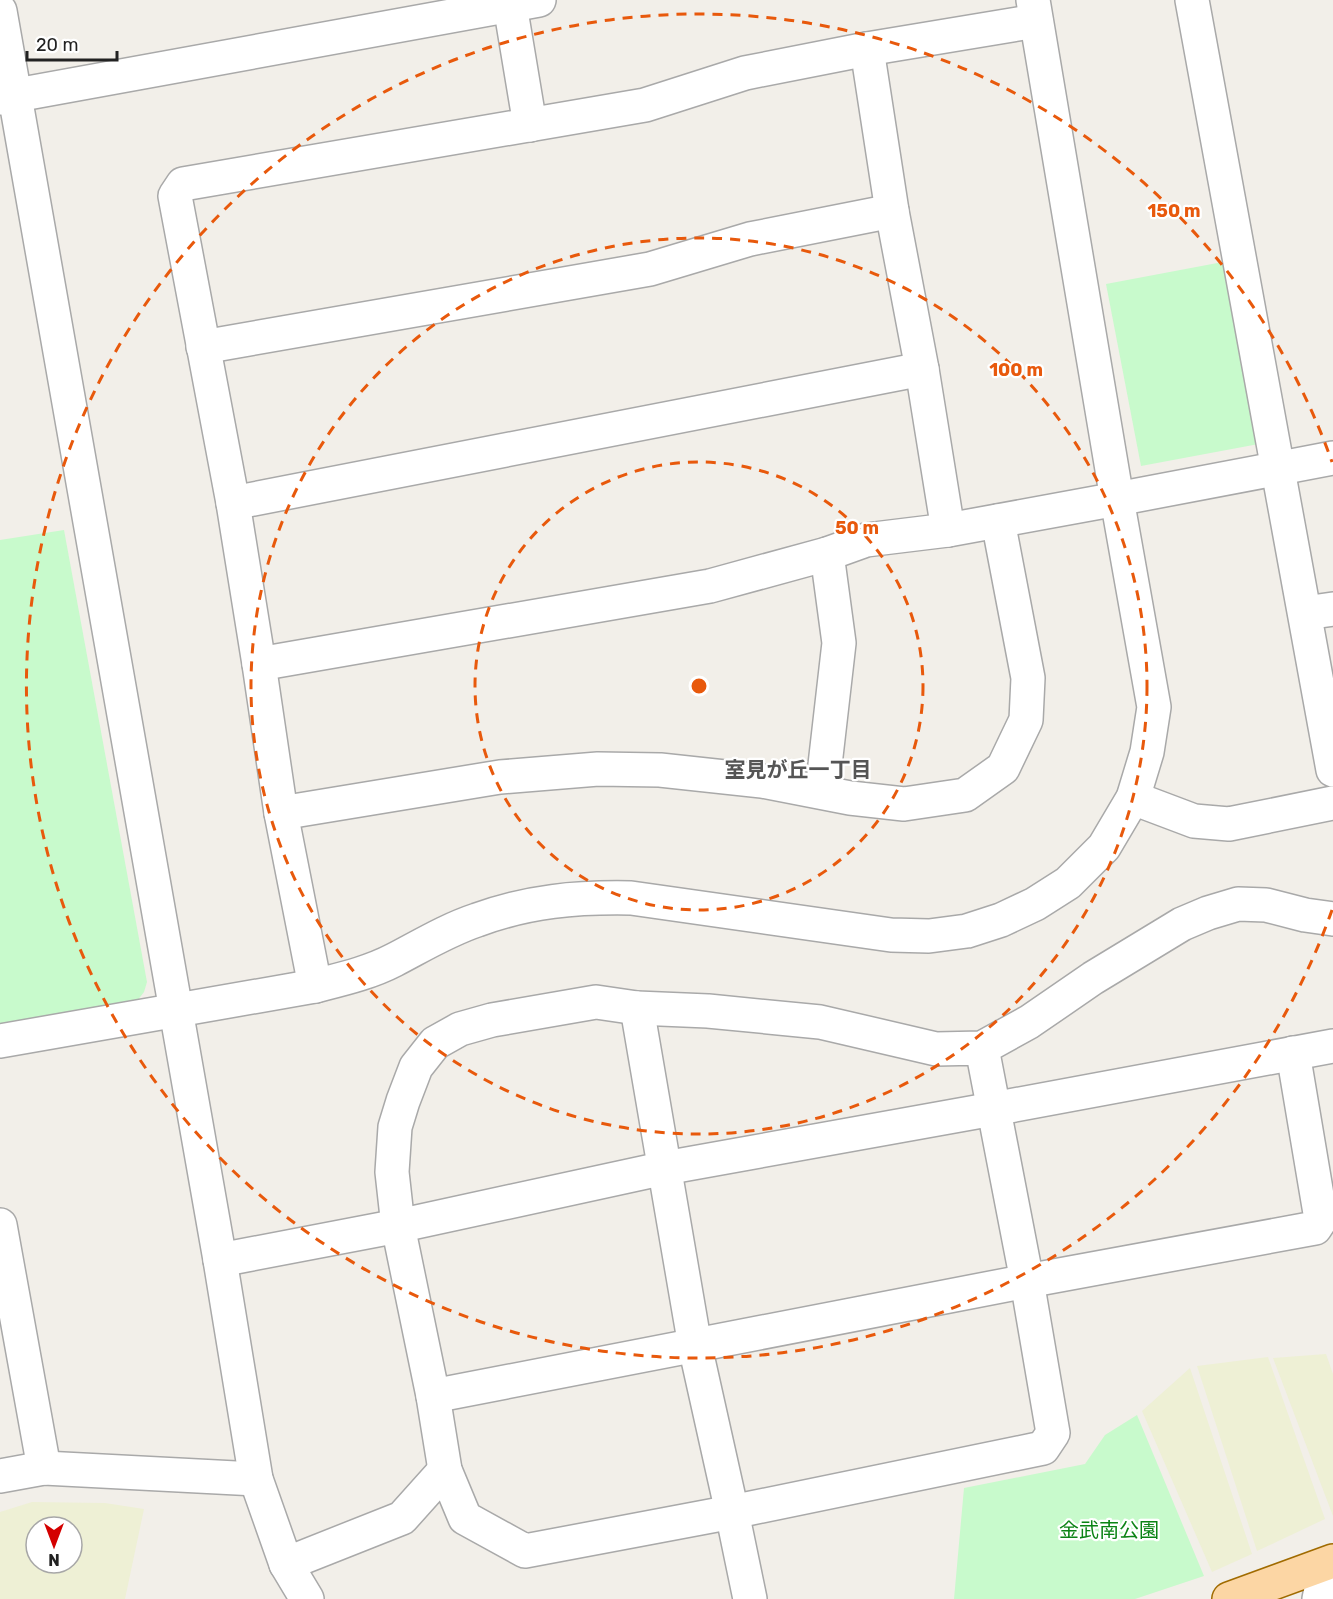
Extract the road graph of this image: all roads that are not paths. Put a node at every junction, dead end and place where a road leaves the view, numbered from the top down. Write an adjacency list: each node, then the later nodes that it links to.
1 (1193, 0): 12 (street)
2 (524, 3): 6 (street); 7 (street)
3 (0, 11): 6 (street)
4 (1034, 11): 5 (street); 13 (street)
5 (867, 49): 7 (street); 8 (street)
6 (7, 97): 28 (street)
7 (530, 125): 9 (street)
8 (892, 211): 9 (street); 10 (street)
9 (203, 347): 14 (street)
10 (922, 369): 14 (street); 16 (street)
11 (1333, 458): 12 (street)
12 (1277, 469): 13 (street); 18 (street)
13 (1117, 499): 15 (street); 22 (street)
14 (233, 503): 19 (street)
15 (998, 521): 16 (street); 21 (street)
16 (948, 530): 17 (street)
17 (827, 554): 19 (street); 21 (street)
18 (1319, 611): 20 (street)
19 (259, 664): 24 (street)
20 (1333, 770)
21 (822, 791): 24 (street)
22 (1133, 798): 23 (street); 26 (street)
23 (1333, 803)
24 (281, 813): 26 (street)
25 (1333, 919): 31 (street)
26 (315, 986): 28 (street)
27 (637, 1008): 31 (street); 34 (street); 36 (street)
28 (176, 1011): 29 (street); 37 (street)
29 (0, 1041)
30 (1333, 1046): 32 (street)
31 (981, 1048): 33 (street)
32 (1293, 1053): 33 (street); 38 (street)
33 (993, 1109): 34 (street); 38 (street)
34 (665, 1168): 36 (street); 39 (street)
35 (0, 1225): 40 (street)
36 (398, 1226): 37 (street); 41 (street)
37 (220, 1260): 45 (street)
38 (1027, 1281): 39 (street); 46 (street)
39 (695, 1346): 41 (street); 46 (street)
40 (13, 1379): 42 (street)
41 (433, 1396): 43 (street)
42 (44, 1468): 44 (street); 45 (street)
43 (445, 1470): 46 (street); 48 (street)
44 (0, 1476)
45 (256, 1479): 48 (street)
46 (732, 1512): 50 (street)
47 (1330, 1563): 51 (main road); 52 (street)
48 (286, 1564): 49 (street)
49 (307, 1599)
50 (750, 1599)
51 (1229, 1599)
52 (1318, 1599)

